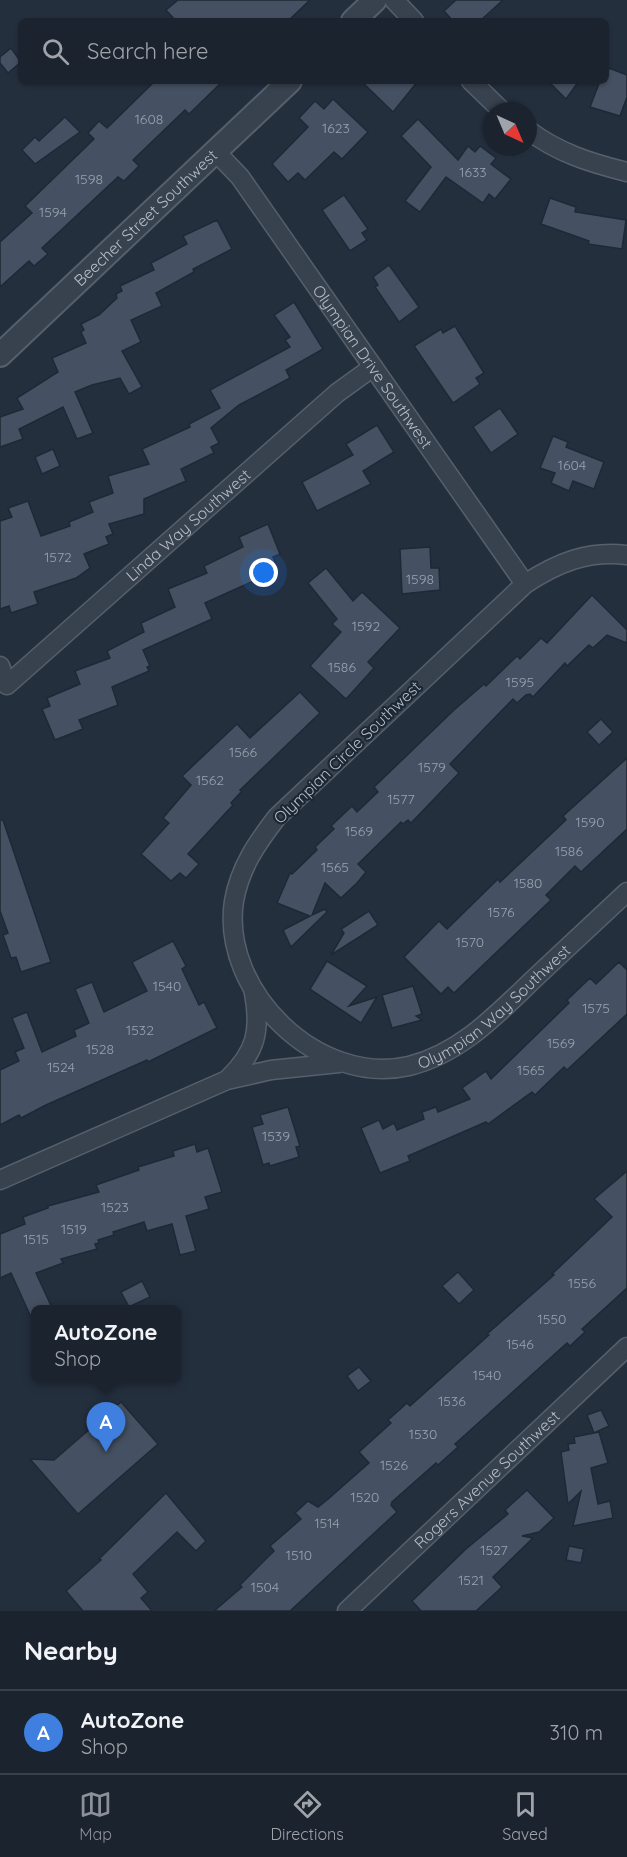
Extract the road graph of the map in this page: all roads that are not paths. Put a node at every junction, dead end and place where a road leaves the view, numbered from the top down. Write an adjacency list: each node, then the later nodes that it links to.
1 (375, 0): 3 (street)
2 (394, 0): 4 (street)
3 (356, 18)
4 (411, 18)
5 (287, 84): 9 (street, Beecher Street Southwest)
6 (474, 84): 7 (street)
7 (493, 102)
8 (537, 137): 10 (street)
9 (216, 152): 11 (street, Beecher Street Southwest); 12 (street, Olympian Drive Southwest)
10 (627, 172)
11 (0, 355)
12 (373, 367): 14 (street, Olympian Drive Southwest); 15 (street, Linda Way Southwest)
13 (627, 555): 14 (street, Olympian Circle Southwest)
14 (525, 584): 17 (street, Olympian Circle Southwest)
15 (0, 666)
16 (627, 892): 19 (street, Olympian Way Southwest)
17 (254, 993): 18 (street, Olympian Circle Southwest); 20 (street, Olympian Way Southwest)
18 (301, 1040): 19 (street, Olympian Way Southwest)
19 (339, 1063): 20 (street, Olympian Way Southwest)
20 (227, 1080): 21 (street, Olympian Way Southwest)
21 (0, 1180)
22 (627, 1347): 23 (street, Rogers Avenue Southwest)
23 (347, 1611)

